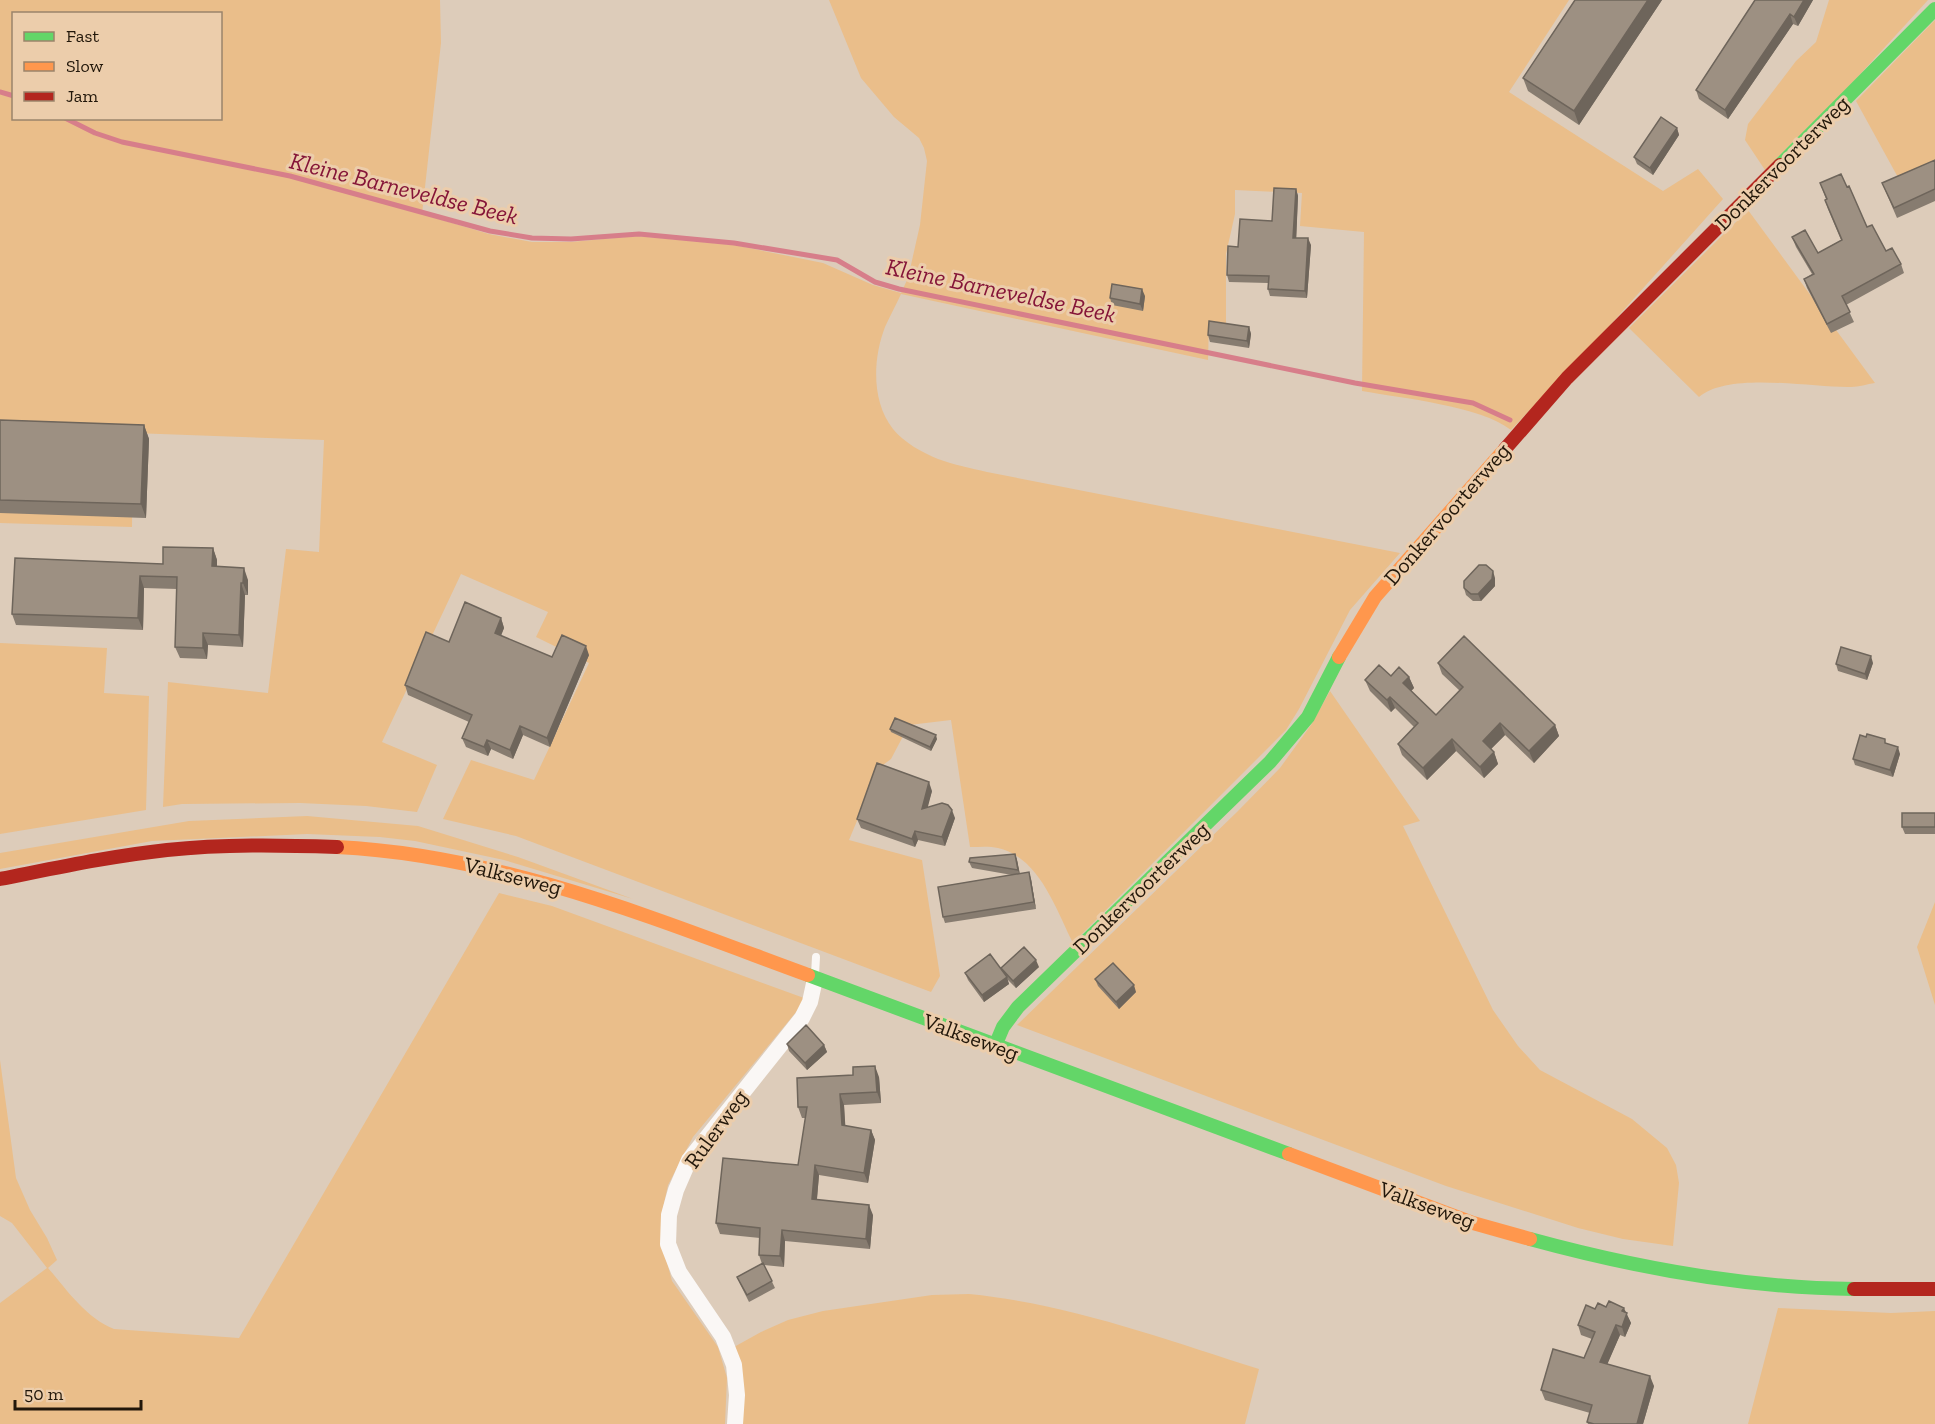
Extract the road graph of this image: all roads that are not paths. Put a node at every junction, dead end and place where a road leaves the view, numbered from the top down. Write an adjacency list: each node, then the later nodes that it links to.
1 (1935, 9): 5 (main road, Donkervoorterweg)
2 (0, 879): 4 (main road, Valkseweg)
3 (816, 957): 4 (lane)
4 (815, 979): 5 (main road, Valkseweg); 7 (street, Rulerweg)
5 (995, 1046): 6 (main road, Valkseweg)
6 (1935, 1289)
7 (735, 1424)

